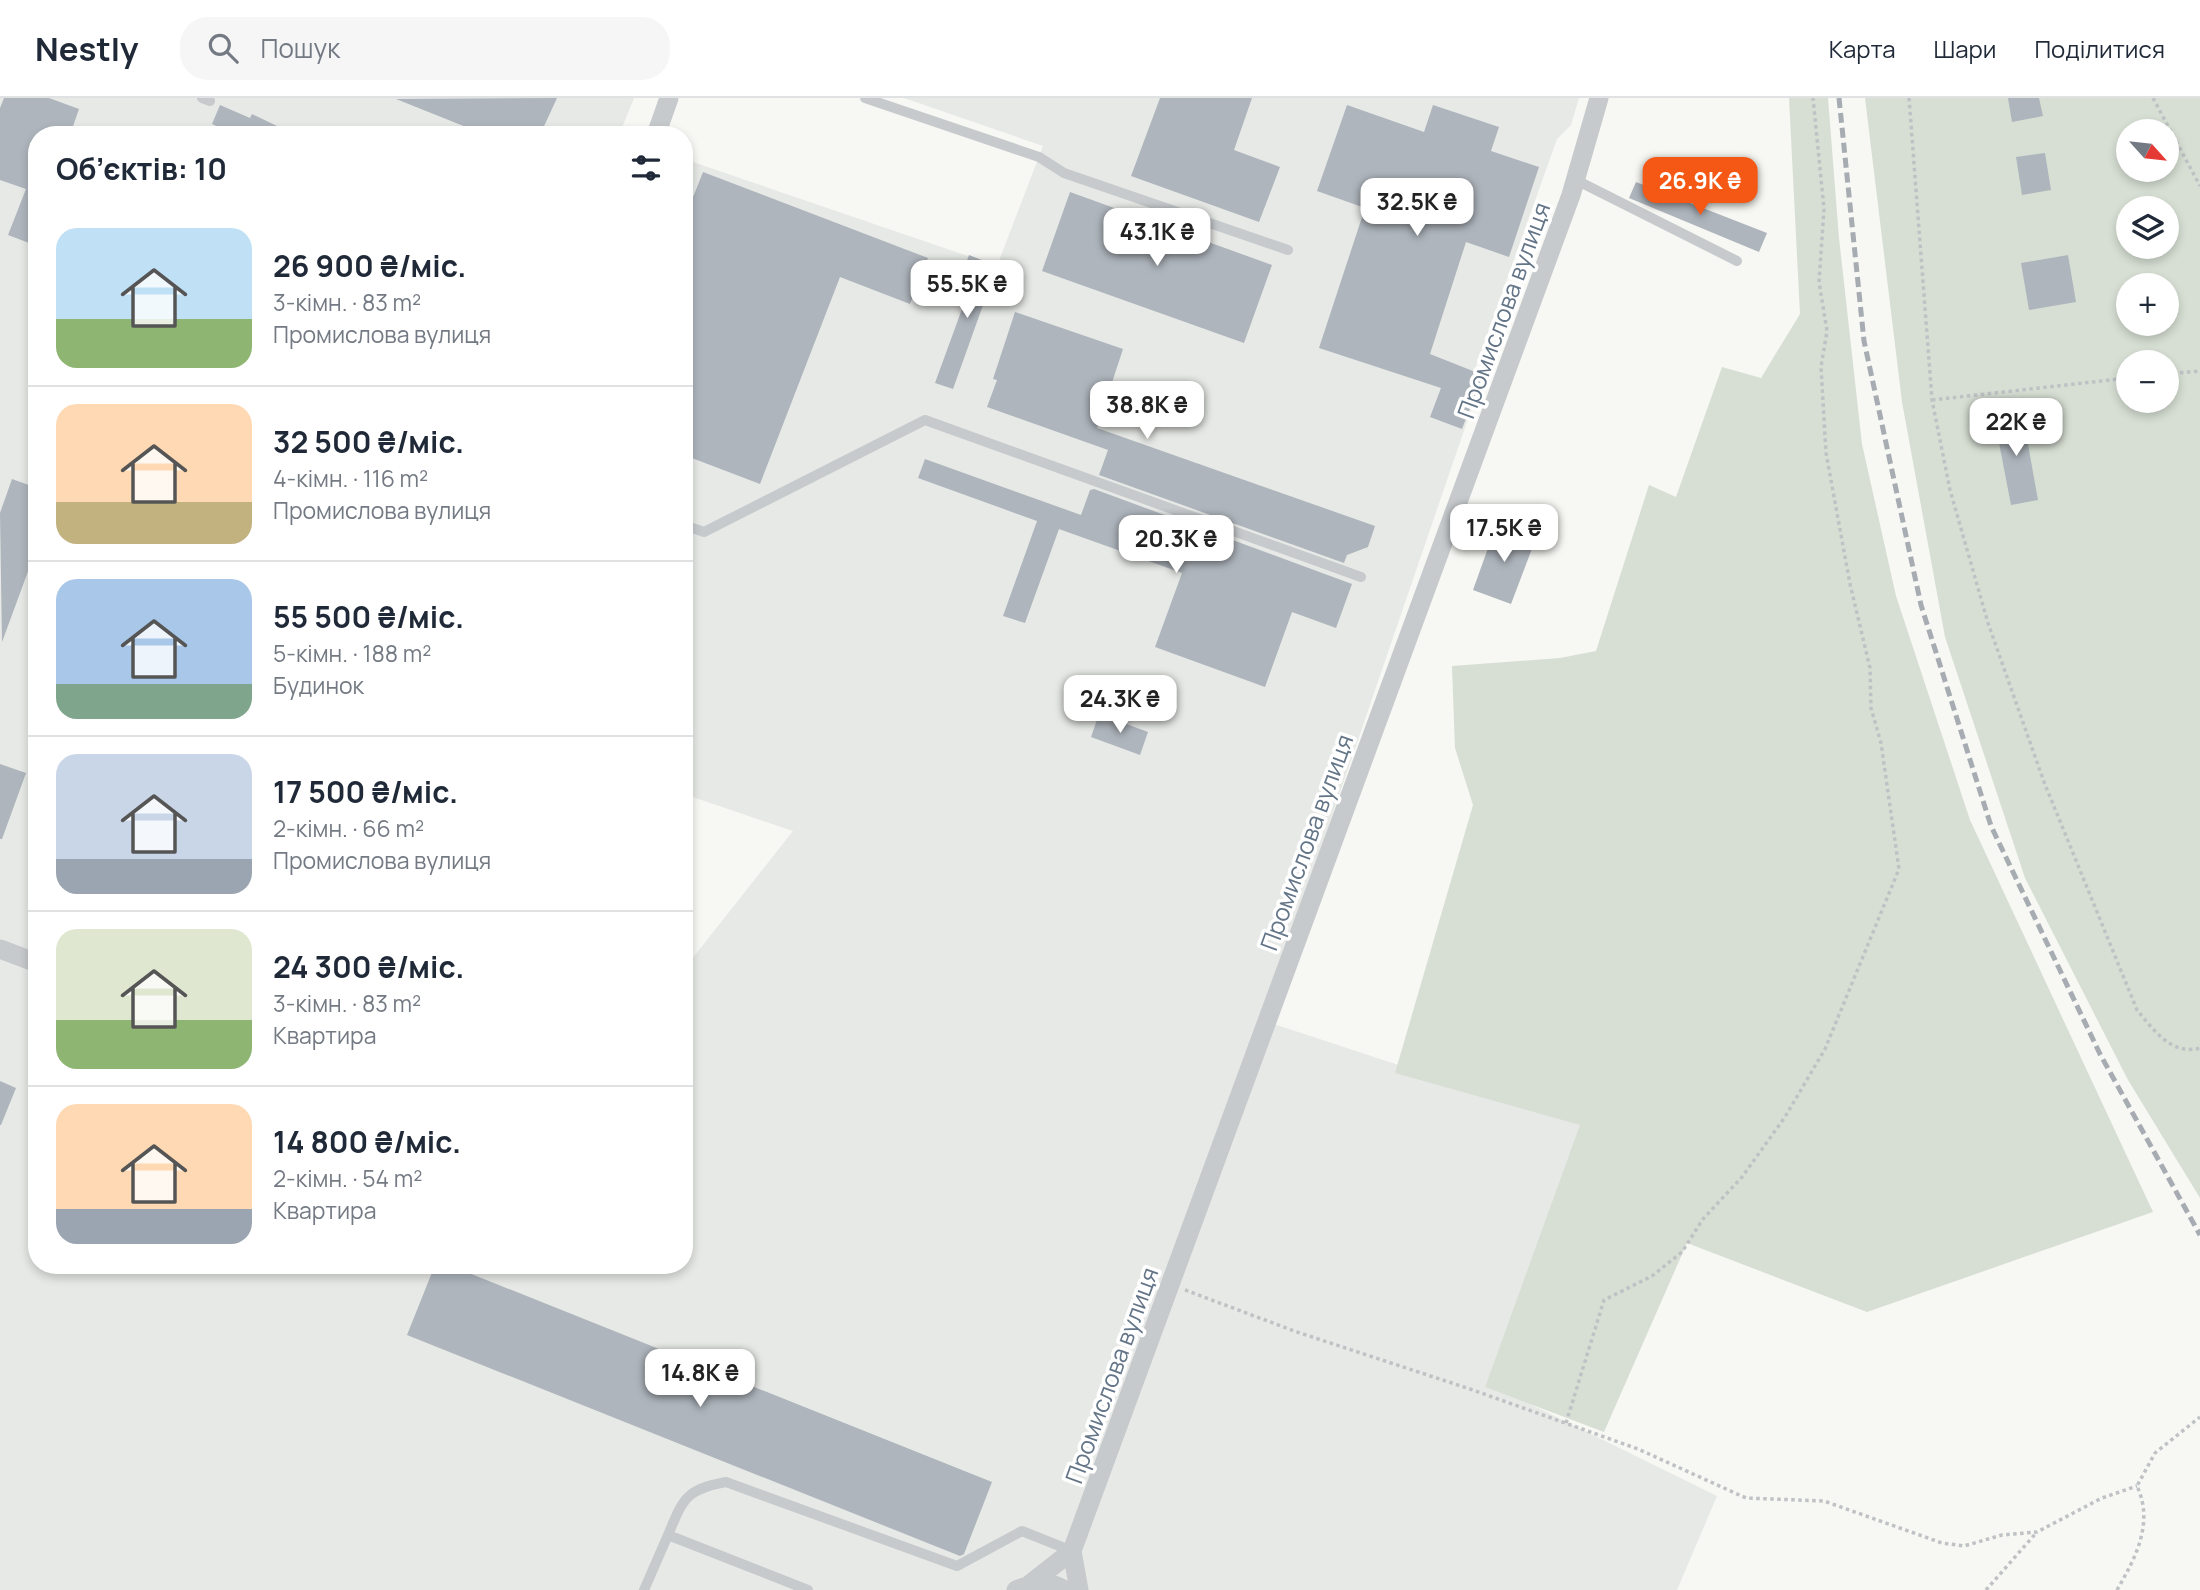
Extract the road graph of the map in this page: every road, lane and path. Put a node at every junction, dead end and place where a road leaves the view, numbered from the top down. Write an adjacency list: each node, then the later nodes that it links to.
1 (669, 98): 7 (street)
2 (865, 98): 10 (lane)
3 (1599, 98): 8 (street, Промислова вулиця)
4 (1813, 98): 23 (path)
5 (1909, 98): 15 (path)
6 (2153, 98): 9 (path)
7 (659, 126)
8 (1576, 180): 11 (lane); 21 (street, Промислова вулиця)
9 (2200, 186)
10 (1288, 250)
11 (1737, 261)
12 (2200, 371): 13 (path)
13 (2179, 373)
14 (2116, 380): 15 (path)
15 (1932, 400): 20 (path)
16 (693, 529): 17 (lane)
17 (1361, 577)
18 (0, 949): 19 (street)
19 (28, 960)
20 (2200, 1048)
21 (1171, 1284): 23 (path); 27 (street, Промислова вулиця)
22 (2200, 1417): 24 (path)
23 (1566, 1423): 25 (path)
24 (2137, 1486): 25 (path); 34 (path)
25 (2037, 1532): 33 (path)
26 (668, 1535): 27 (lane); 29 (lane); 30 (lane)
27 (1072, 1551): 28 (street); 32 (street)
28 (1023, 1587): 31 (street)
29 (644, 1590)
30 (808, 1590)
31 (1065, 1590)
32 (1079, 1590)
33 (1986, 1590)
34 (2117, 1590)

